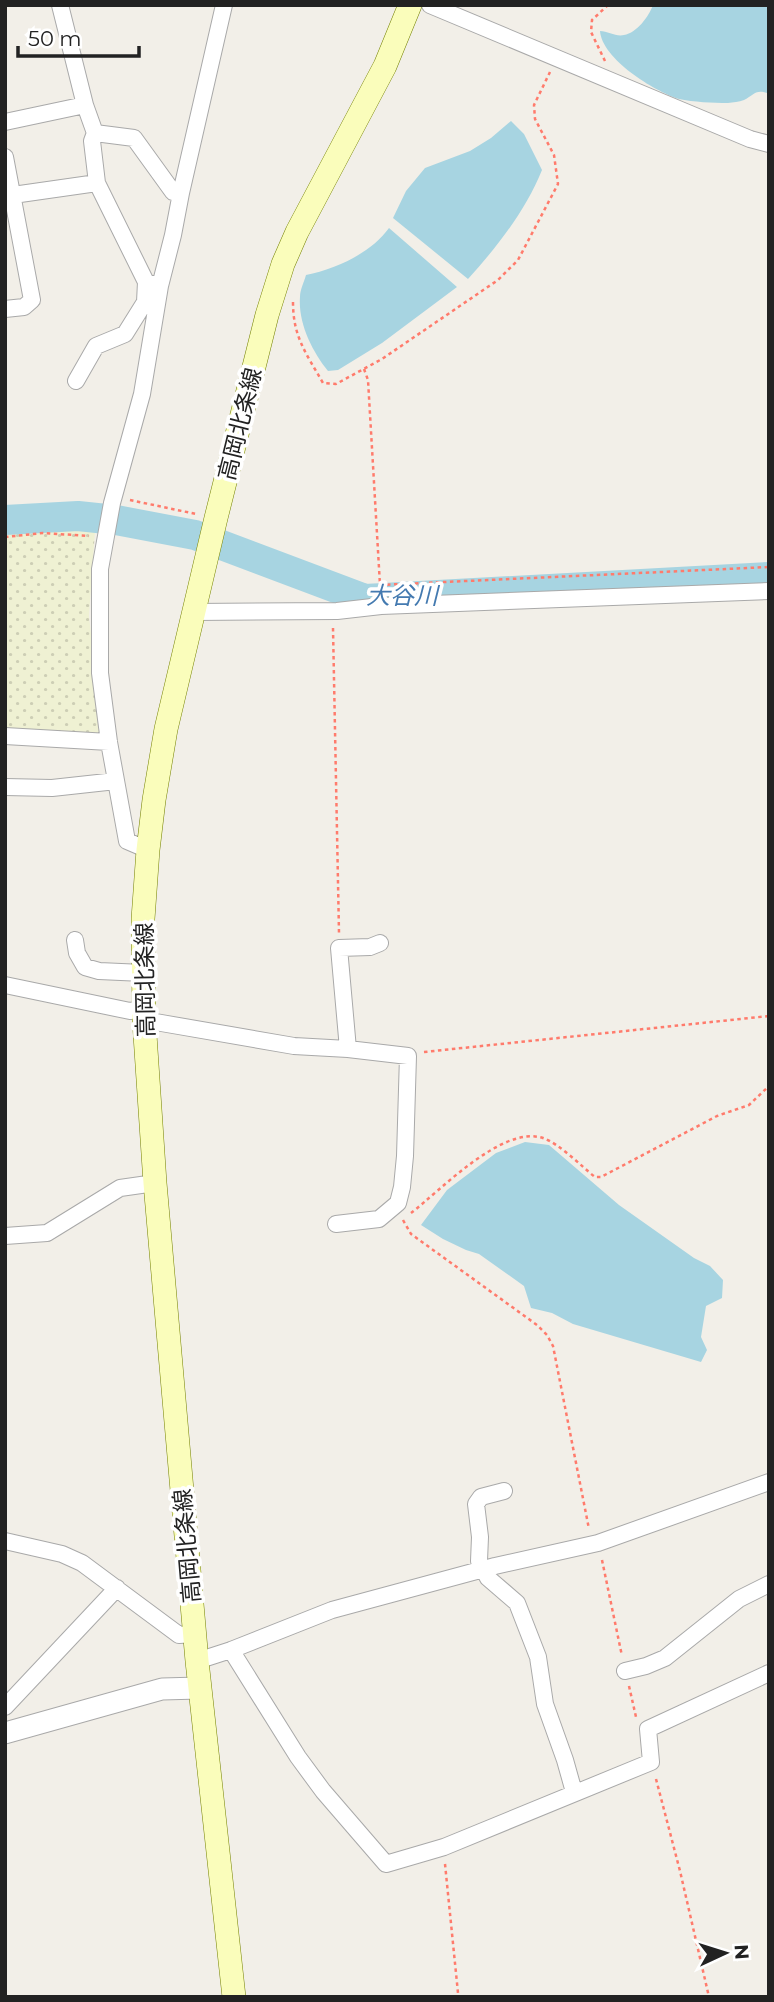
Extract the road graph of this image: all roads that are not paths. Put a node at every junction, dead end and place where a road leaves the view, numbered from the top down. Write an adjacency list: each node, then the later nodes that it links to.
1 (60, 5): 5 (street)
2 (224, 5): 11 (street)
3 (410, 5): 17 (main road, 高岡北条線)
4 (430, 5): 8 (street)
5 (85, 105): 6 (street); 7 (street)
6 (5, 122)
7 (95, 132): 10 (street); 11 (street)
8 (769, 144)
9 (5, 157): 12 (street)
10 (97, 183): 12 (street); 13 (street)
11 (181, 193): 13 (street)
12 (13, 195): 14 (street)
13 (153, 284): 15 (street); 19 (street)
14 (5, 309)
15 (76, 381)
16 (769, 591): 17 (street)
17 (194, 612): 22 (main road, 高岡北条線)
18 (5, 736): 19 (street)
19 (109, 742): 20 (street)
20 (116, 781): 21 (street); 22 (street)
21 (5, 787)
22 (148, 850): 25 (main road, 高岡北条線)
23 (75, 940): 25 (street)
24 (380, 943): 28 (street)
25 (143, 973): 27 (main road, 高岡北条線)
26 (5, 985): 27 (street)
27 (144, 1014): 28 (street); 29 (main road, 高岡北条線)
28 (348, 1049): 30 (street)
29 (155, 1183): 31 (street); 38 (main road, 高岡北条線)
30 (336, 1224)
31 (5, 1236)
32 (769, 1482): 35 (street)
33 (504, 1491): 35 (street)
34 (5, 1541): 37 (street)
35 (483, 1569): 39 (street); 46 (street)
36 (769, 1584): 41 (street)
37 (117, 1588): 38 (street); 44 (street)
38 (195, 1634): 40 (main road, 高岡北条線)
39 (231, 1650): 40 (street); 46 (street)
40 (197, 1661): 43 (main road, 高岡北条線)
41 (625, 1671)
42 (769, 1673): 46 (street)
43 (200, 1688): 45 (street); 47 (main road, 高岡北条線)
44 (5, 1707)
45 (5, 1733)
46 (574, 1792)
47 (234, 1997)

